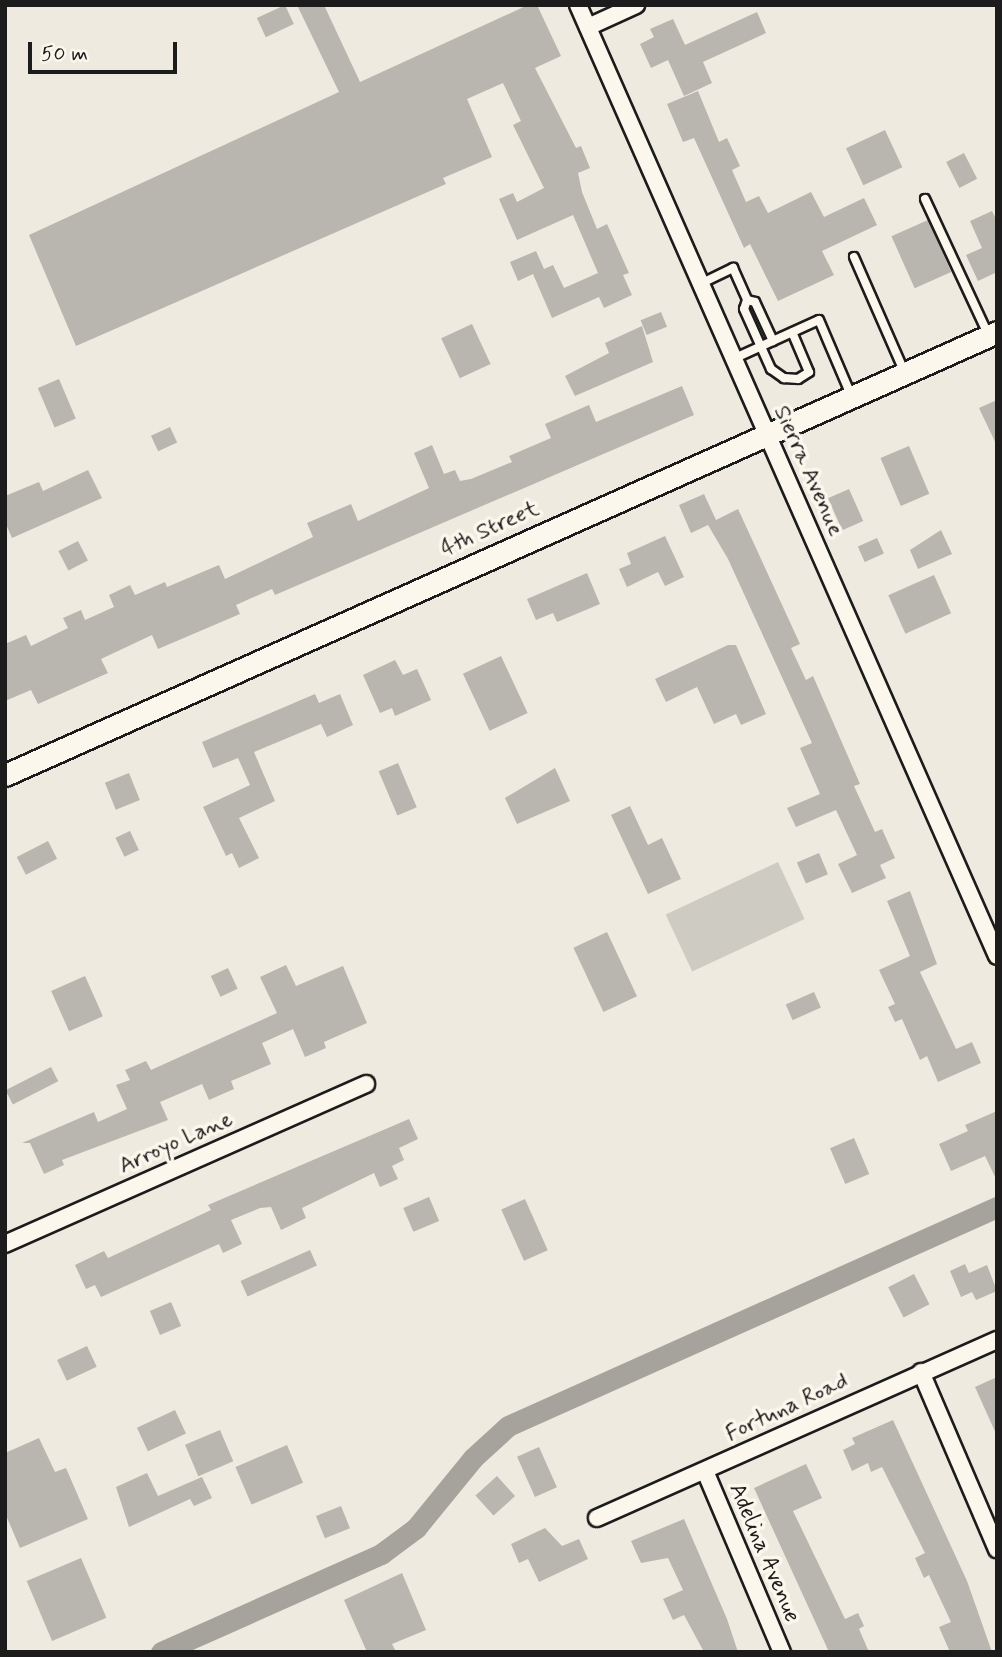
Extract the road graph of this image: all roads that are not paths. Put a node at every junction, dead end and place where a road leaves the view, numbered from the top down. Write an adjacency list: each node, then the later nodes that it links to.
1 (578, 5): 3 (street, Sierra Avenue)
2 (636, 5): 3 (street)
3 (587, 27): 6 (street, Sierra Avenue)
4 (925, 199): 9 (lane)
5 (854, 257): 13 (lane)
6 (700, 284): 7 (lane); 12 (street, Sierra Avenue)
7 (747, 300): 10 (lane); 11 (lane)
8 (792, 332): 10 (lane); 11 (lane); 14 (lane)
9 (993, 334): 13 (street, 4th Street)
10 (773, 341): 11 (lane)
11 (760, 347): 12 (lane)
12 (733, 359): 15 (street, Sierra Avenue)
13 (905, 373): 14 (street, 4th Street)
14 (852, 397): 15 (street, 4th Street)
15 (767, 434): 16 (street, 4th Street); 17 (street, Sierra Avenue)
16 (5, 775)
17 (997, 956)
18 (366, 1084): 19 (street, Arroyo Lane)
19 (5, 1244)
20 (997, 1340): 21 (street, Fortuna Road)
21 (921, 1372): 22 (street, Fortuna Road); 24 (street)
22 (705, 1471): 23 (street, Fortuna Road); 25 (street, Adelina Avenue)
23 (597, 1518)
24 (997, 1549)
25 (782, 1652)

